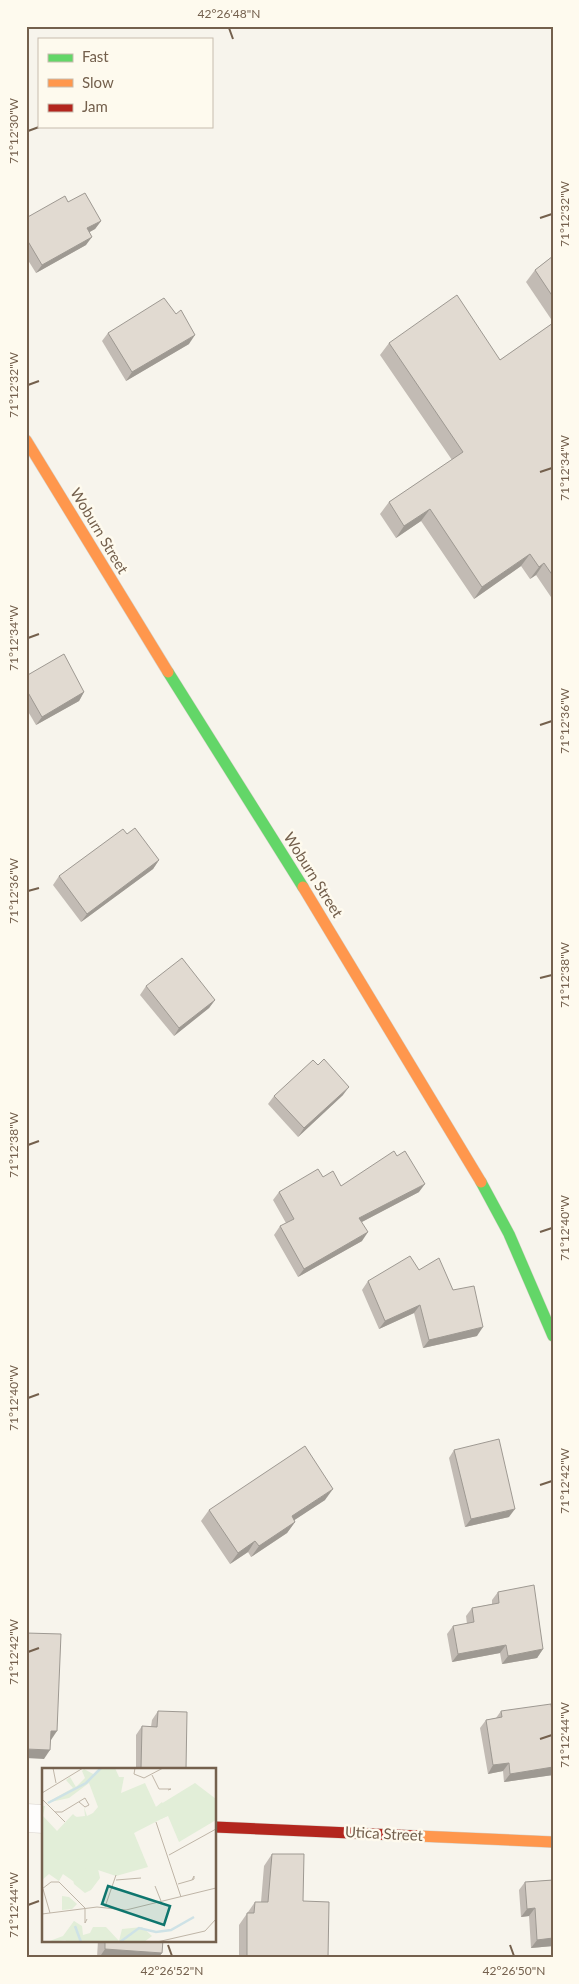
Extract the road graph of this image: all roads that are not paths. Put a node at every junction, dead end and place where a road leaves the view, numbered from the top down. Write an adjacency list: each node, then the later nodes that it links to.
1 (26, 440): 2 (main road, Woburn Street)
2 (553, 1336)
3 (26, 1818): 4 (street)
4 (42, 1819)
5 (216, 1827): 6 (main road, Utica Street)
6 (553, 1842)

